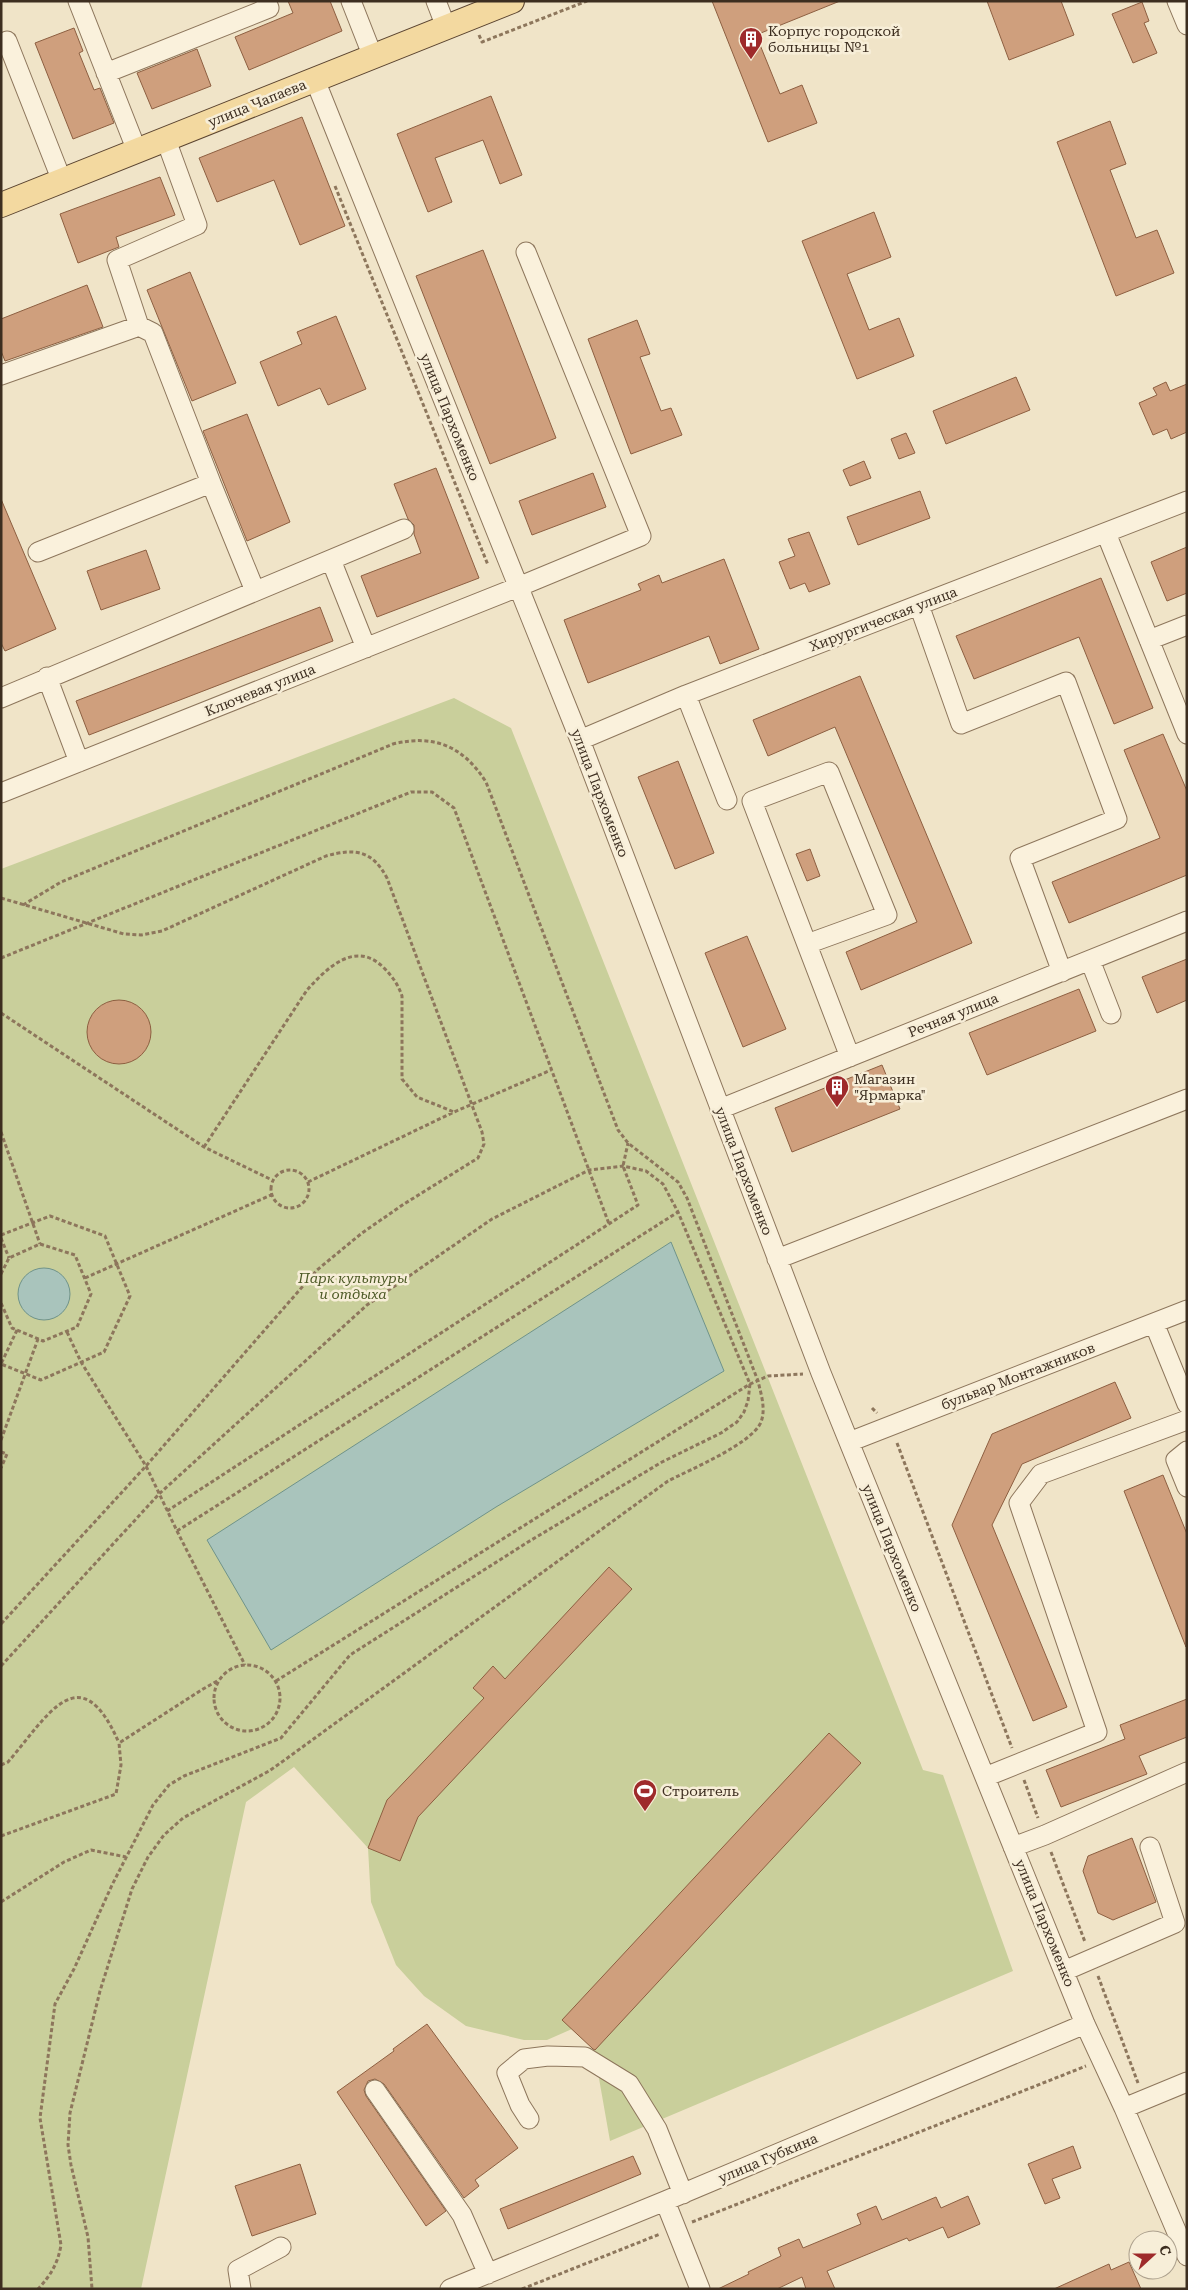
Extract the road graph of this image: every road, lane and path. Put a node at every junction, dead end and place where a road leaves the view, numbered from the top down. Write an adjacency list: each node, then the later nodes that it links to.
1 (78, 1): 11 (street)
2 (266, 1): 11 (street)
3 (351, 1): 10 (street)
4 (436, 1): 8 (street)
5 (512, 1): 8 (main road, улица Чапаева)
6 (1177, 1): 7 (street)
7 (1187, 26)
8 (446, 27): 10 (main road, улица Чапаева)
9 (7, 41): 16 (street)
10 (373, 56): 12 (main road, улица Чапаева)
11 (106, 72): 14 (street)
12 (315, 80): 13 (main road, улица Чапаева); 28 (street, улица Пархоменко)
13 (166, 140): 14 (main road, улица Чапаева); 19 (street)
14 (137, 151): 16 (main road, улица Чапаева)
15 (333, 180): 27 (path)
16 (62, 181): 17 (main road, улица Чапаева)
17 (1, 205)
18 (526, 252): 28 (street, Ключевая улица)
19 (139, 326): 20 (street); 21 (street)
20 (1, 375)
21 (211, 483): 25 (street); 29 (street)
22 (1187, 501): 24 (street, Хирургическая улица)
23 (404, 529): 26 (street)
24 (1106, 533): 30 (street, Хирургическая улица); 32 (street)
25 (38, 552)
26 (331, 560): 29 (street); 33 (street)
27 (489, 569)
28 (518, 588): 33 (street, Ключевая улица); 38 (street, улица Пархоменко)
29 (255, 591): 34 (street)
30 (919, 605): 35 (street, Хирургическая улица); 49 (street)
31 (1187, 625): 32 (street)
32 (1149, 640): 37 (street)
33 (366, 648): 39 (street, Ключевая улица)
34 (47, 677): 36 (street); 39 (street)
35 (686, 695): 38 (street, Хирургическая улица); 41 (street)
36 (1, 698)
37 (1187, 734)
38 (580, 740): 56 (street, улица Пархоменко)
39 (79, 762): 40 (street, Ключевая улица)
40 (1, 793)
41 (727, 800)
42 (1, 898): 43 (path)
43 (23, 905): 45 (path); 59 (path)
44 (1187, 921): 48 (street, Речная улица)
45 (86, 924): 47 (path); 53 (path); 55 (path)
46 (807, 944): 46 (street); 52 (street)
47 (1, 958)
48 (1090, 960): 49 (street, Речная улица); 51 (street)
49 (1062, 972): 52 (street, Речная улица)
50 (1, 1014): 60 (path)
51 (1111, 1014)
52 (850, 1057): 56 (street, Речная улица)
53 (551, 1070): 55 (path); 62 (path)
54 (1187, 1099): 73 (street)
55 (472, 1104): 57 (path); 95 (path)
56 (720, 1109): 73 (street, улица Пархоменко)
57 (454, 1112): 60 (path); 64 (path)
58 (1, 1132): 67 (path)
59 (628, 1143): 61 (path); 87 (path)
60 (204, 1147): 63 (path)
61 (623, 1166): 62 (path); 66 (path); 68 (path)
62 (588, 1170): 68 (path); 98 (path)
63 (272, 1180): 64 (path); 65 (path)
64 (308, 1182): 65 (path)
65 (271, 1195): 74 (path)
66 (678, 1212): 88 (path); 100 (path)
67 (32, 1223): 69 (path); 71 (path); 74 (path)
68 (609, 1224): 99 (path)
69 (1, 1235)
70 (1, 1238): 72 (path)
71 (40, 1244): 72 (path); 76 (path)
72 (9, 1258): 75 (path)
73 (777, 1259): 86 (street, улица Пархоменко)
74 (116, 1264): 76 (path); 84 (path)
75 (1, 1274)
76 (85, 1278): 82 (path)
77 (1, 1303): 79 (path)
78 (1187, 1310): 80 (street, бульвар Монтажников)
79 (3, 1313): 81 (path)
80 (1154, 1323): 89 (street); 92 (street, бульвар Монтажников)
81 (17, 1330): 83 (path); 85 (path)
82 (67, 1332): 83 (path); 84 (path)
83 (38, 1339): 85 (path)
84 (81, 1362): 85 (path); 95 (path)
85 (24, 1373): 91 (path)
86 (822, 1373): 87 (path); 92 (street, улица Пархоменко)
87 (758, 1381): 88 (path); 130 (path)
88 (750, 1384): 105 (path); 113 (path)
89 (1187, 1404)
90 (1187, 1420): 109 (street)
91 (1, 1440)
92 (849, 1442): 109 (street, улица Пархоменко)
93 (1187, 1451): 97 (street)
94 (1, 1452): 96 (path)
95 (146, 1466): 98 (path); 101 (path)
96 (1, 1468)
97 (1187, 1487)
98 (159, 1494): 99 (path); 103 (path)
99 (167, 1511): 100 (path)
100 (177, 1531): 102 (path)
101 (1, 1624)
102 (245, 1665): 104 (path); 105 (path)
103 (1, 1666)
104 (219, 1680): 105 (path); 106 (path)
105 (276, 1680)
106 (119, 1743): 107 (path); 110 (path)
107 (1, 1765)
108 (1187, 1772): 111 (street)
109 (985, 1777): 111 (street, улица Пархоменко)
110 (1, 1836)
111 (1014, 1846): 115 (street, улица Пархоменко)
112 (1150, 1847): 115 (street)
113 (126, 1857): 114 (path); 129 (path)
114 (1, 1902)
115 (1064, 1971): 116 (street, улица Пархоменко)
116 (1085, 2024): 117 (street, улица Пархоменко); 122 (street, улица Губкина)
117 (1102, 2060): 120 (street, улица Пархоменко); 124 (path)
118 (1187, 2082): 120 (street)
119 (375, 2090): 127 (street)
120 (1124, 2108): 126 (street, улица Пархоменко)
121 (529, 2119): 122 (street)
122 (683, 2194): 123 (street, улица Губкина)
123 (665, 2202): 124 (street); 127 (street, улица Губкина)
124 (676, 2228): 132 (path); 133 (street)
125 (281, 2247): 131 (street)
126 (1187, 2256)
127 (488, 2274): 128 (street, улица Губкина)
128 (461, 2287)
129 (38, 2289)
130 (92, 2289)
131 (241, 2289)
132 (522, 2289)
133 (700, 2289)

